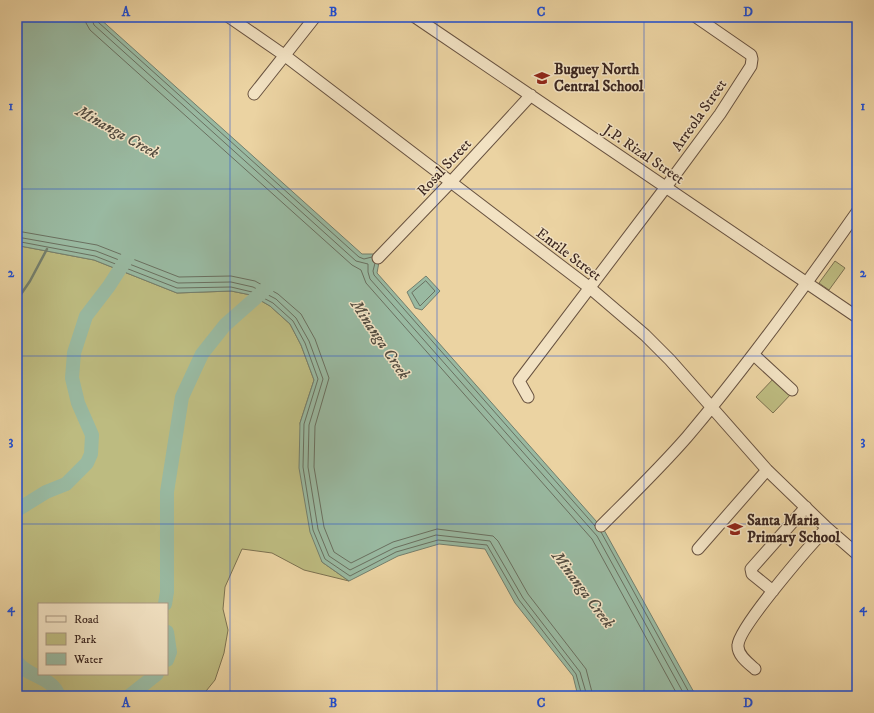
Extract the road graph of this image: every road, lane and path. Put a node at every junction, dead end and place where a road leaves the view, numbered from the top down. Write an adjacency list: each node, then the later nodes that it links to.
1 (229, 17): 5 (street, Enrile Street)
2 (315, 17): 5 (street)
3 (415, 17): 7 (street, J.P. Rizal Street)
4 (696, 17): 9 (street, Arreola Street)
5 (284, 55): 6 (street); 8 (street, Enrile Street)
6 (254, 94)
7 (531, 95): 8 (street, Rosal Street); 9 (street, J.P. Rizal Street)
8 (450, 183): 11 (street, Rosal Street); 13 (street, Enrile Street)
9 (666, 187): 12 (street, J.P. Rizal Street); 13 (street, Arreola Street)
10 (857, 212): 12 (street)
11 (378, 258)
12 (806, 283): 14 (street, J.P. Rizal Street); 15 (street)
13 (590, 288): 17 (street, Arreola Street); 18 (street, Enrile Street)
14 (857, 317)
15 (754, 355): 16 (street); 18 (street)
16 (792, 390)
17 (528, 397)
18 (712, 407): 19 (street, Enrile Street); 21 (street)
19 (767, 470): 20 (street, Enrile Street); 23 (street)
20 (806, 507): 22 (street, Enrile Street); 25 (street)
21 (601, 526)
22 (827, 528): 24 (street, Enrile Street); 25 (street)
23 (698, 549)
24 (857, 554)
25 (773, 591): 26 (street)
26 (755, 669)

